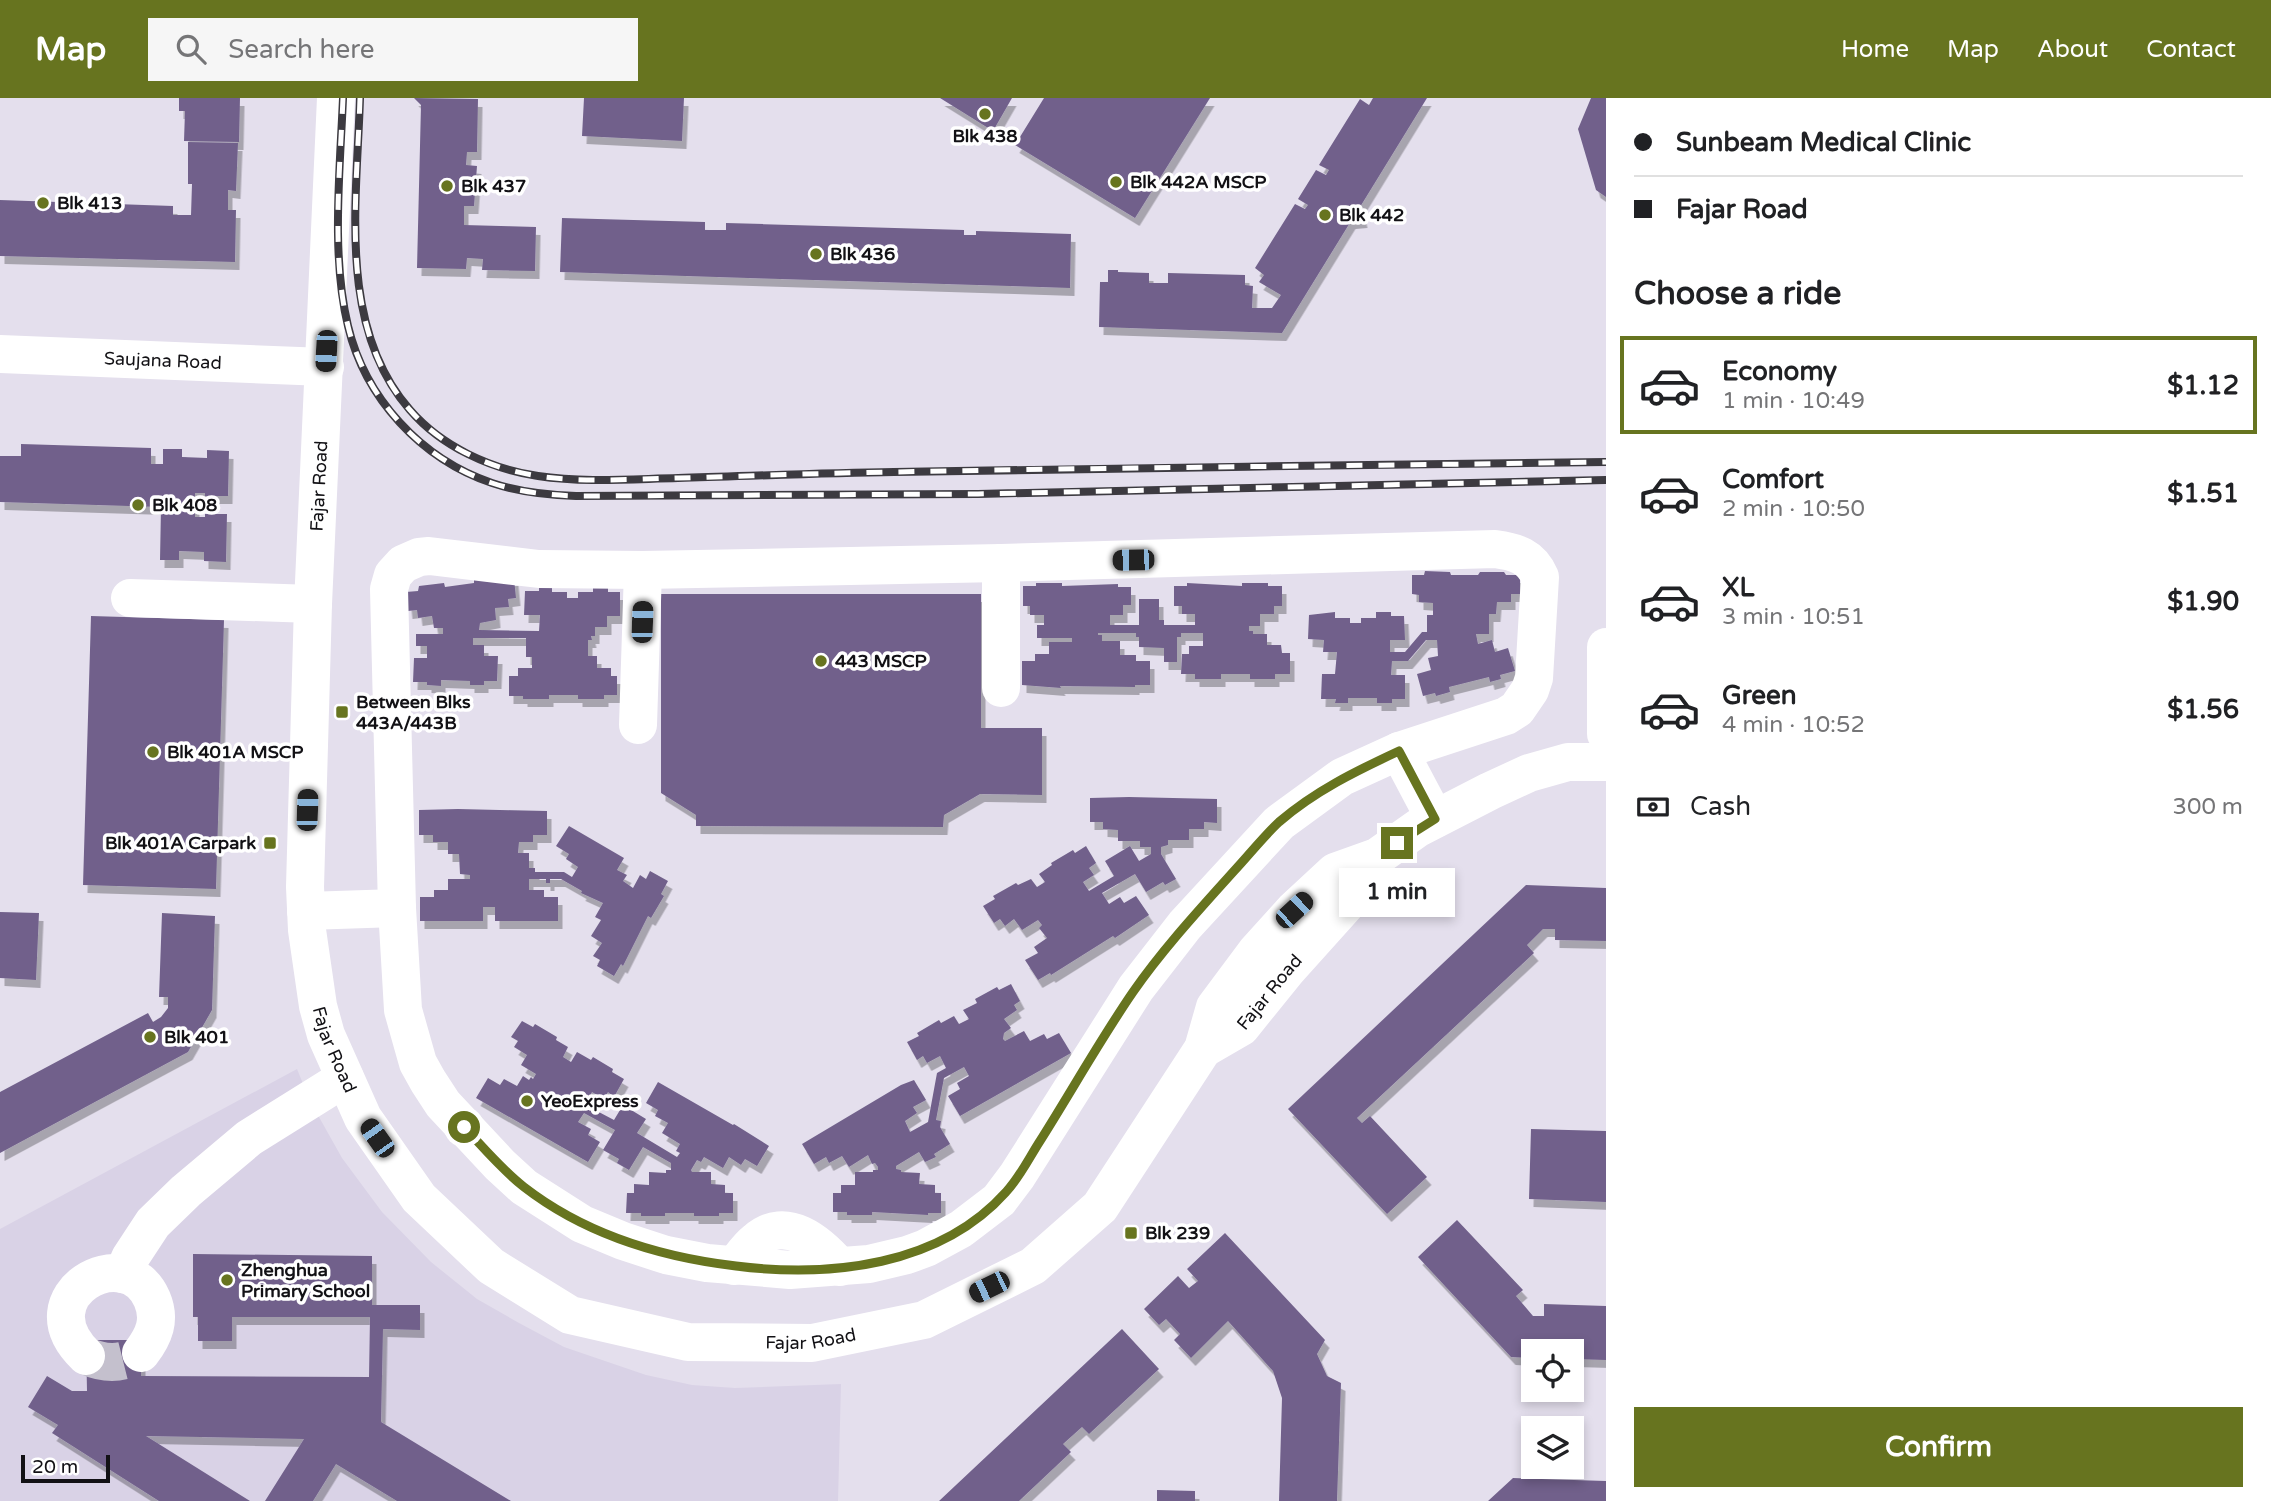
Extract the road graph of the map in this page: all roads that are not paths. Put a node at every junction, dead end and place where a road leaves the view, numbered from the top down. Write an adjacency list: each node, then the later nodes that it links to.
1 (336, 98): 3 (street, Fajar Road)
2 (0, 355): 3 (street, Saujana Road)
3 (325, 367): 7 (street, Fajar Road)
4 (1001, 564): 5 (street); 9 (street); 12 (street)
5 (643, 570): 10 (street); 15 (street)
6 (130, 598): 7 (street)
7 (313, 604): 16 (street, Fajar Road)
8 (1606, 647): 11 (street)
9 (1001, 688)
10 (638, 725)
11 (1606, 734)
12 (1399, 751): 14 (street); 15 (street)
13 (1606, 762): 14 (street, Fajar Road)
14 (1435, 819): 17 (street, Fajar Road)
15 (397, 908): 16 (street)
16 (306, 911): 17 (street, Fajar Road)
17 (345, 1078): 18 (street)
18 (122, 1274): 19 (street); 20 (street)
19 (141, 1353)
20 (86, 1356)

